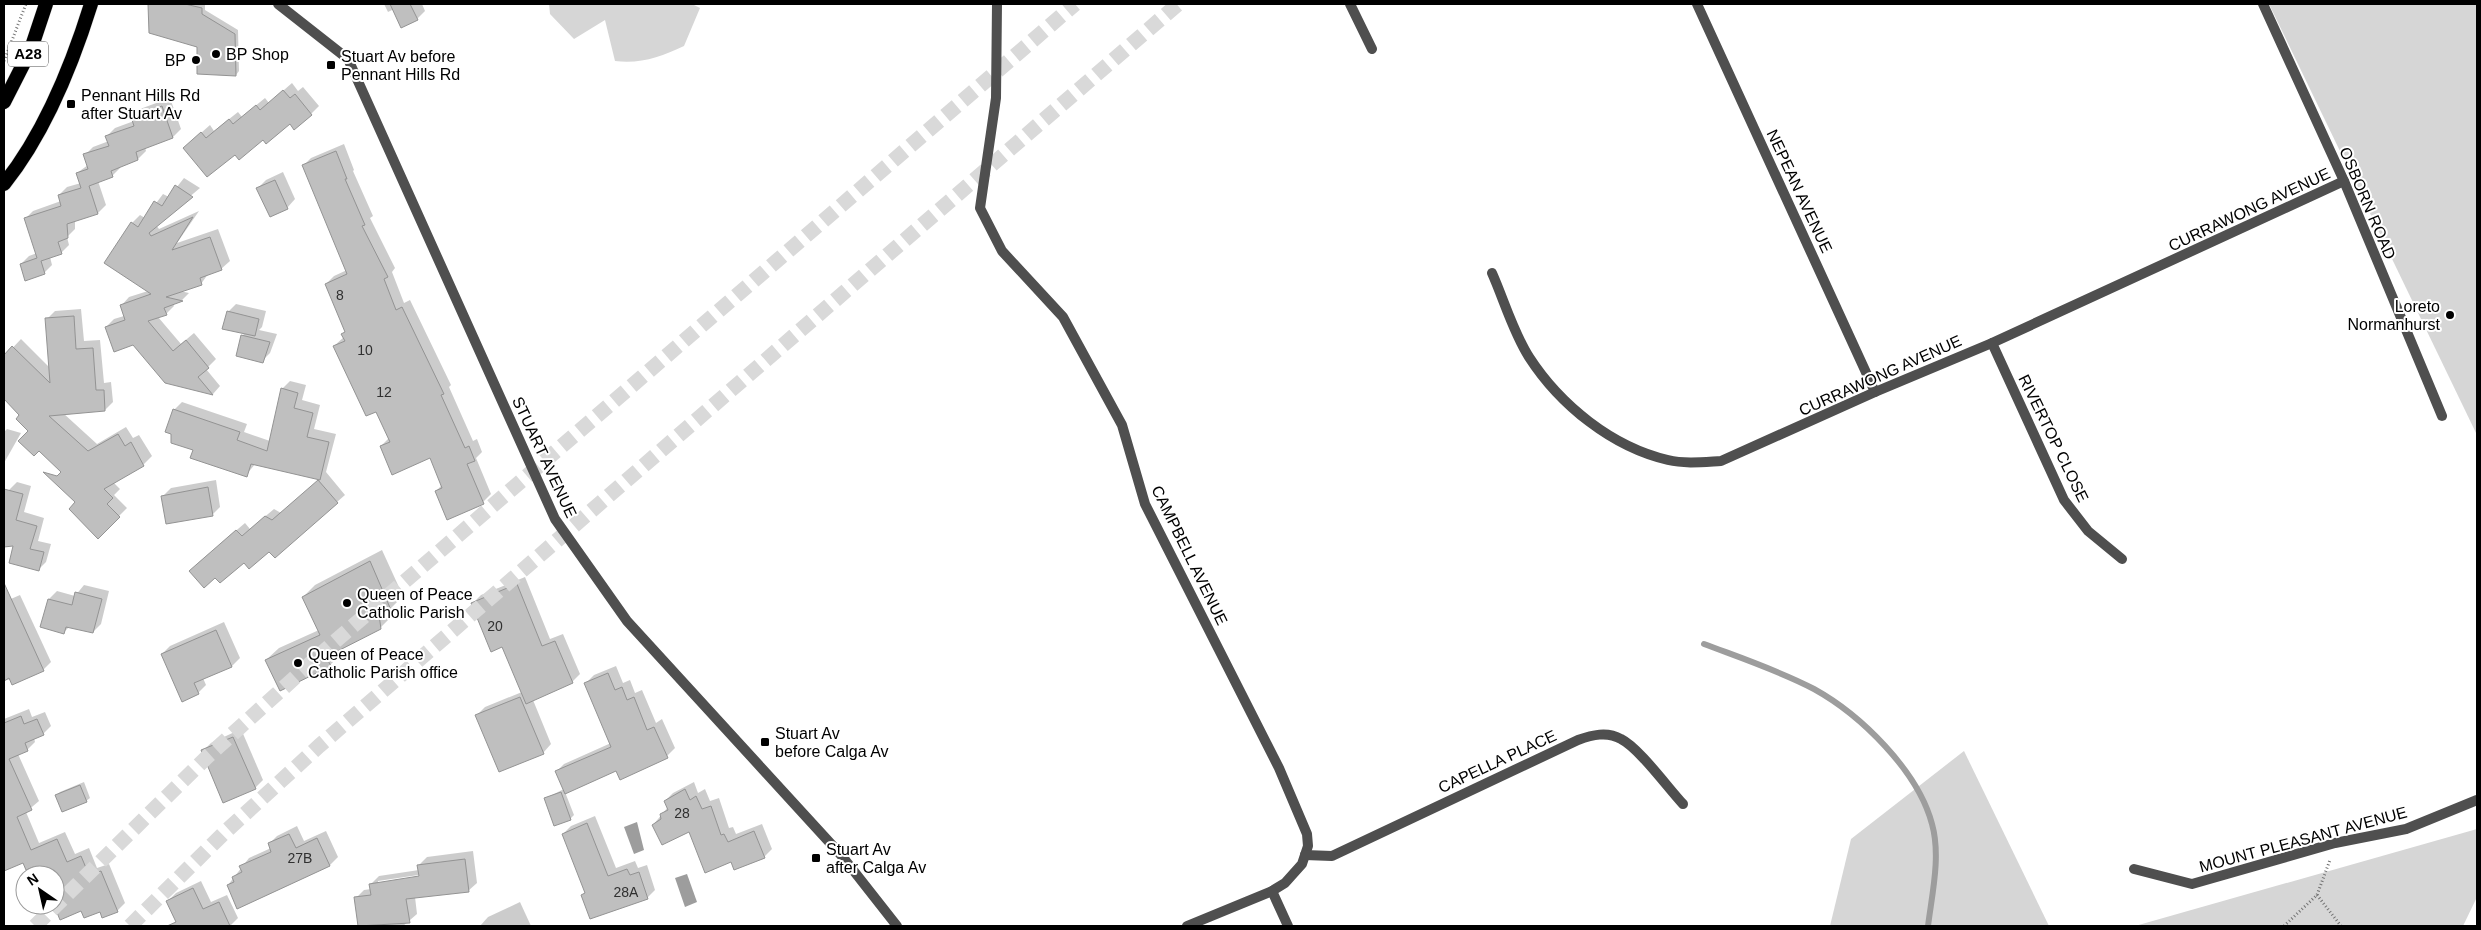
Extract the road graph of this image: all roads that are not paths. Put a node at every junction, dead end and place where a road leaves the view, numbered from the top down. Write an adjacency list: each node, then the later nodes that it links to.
1 (46, 4): 9 (highway, A28)
2 (91, 4): 11 (highway, A28)
3 (278, 4): 22 (street, STUART AVENUE)
4 (997, 4): 19 (street, CAMPBELL AVENUE)
5 (1350, 4): 8 (street)
6 (1697, 4): 14 (street, NEPEAN AVENUE)
7 (2263, 4): 10 (street, OSBORN ROAD)
8 (1372, 49)
9 (4, 102)
10 (2344, 182): 13 (street, CURRAWONG AVENUE); 15 (street, OSBORN ROAD)
11 (4, 184)
12 (1492, 273): 14 (street, CURRAWONG AVENUE)
13 (1992, 343): 14 (street, CURRAWONG AVENUE); 16 (street, RIVERTOP CLOSE)
14 (1875, 392)
15 (2442, 416)
16 (2122, 559)
17 (2477, 800): 20 (street, MOUNT PLEASANT AVENUE)
18 (1683, 804): 19 (street, CAPELLA PLACE)
19 (1305, 855): 21 (street, CAMPBELL AVENUE)
20 (2134, 869)
21 (1272, 891): 23 (street, CAMPBELL AVENUE); 24 (street)
22 (897, 926)
23 (1187, 926)
24 (1288, 926)

